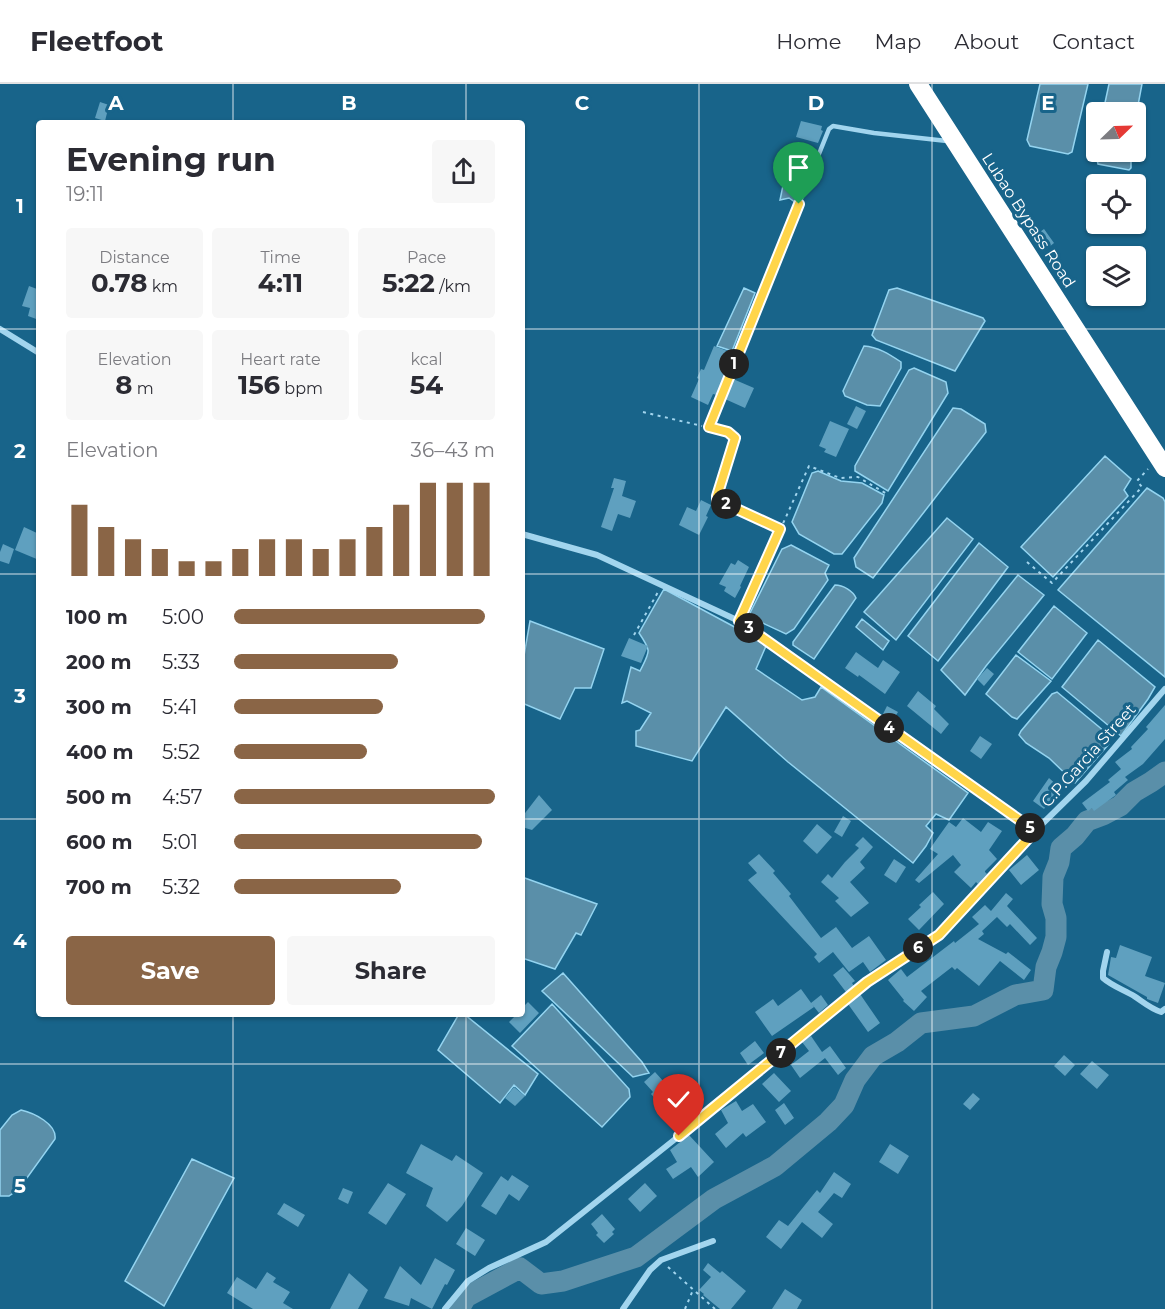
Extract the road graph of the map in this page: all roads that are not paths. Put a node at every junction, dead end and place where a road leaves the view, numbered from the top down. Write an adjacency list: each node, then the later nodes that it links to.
1 (918, 84): 2 (highway, Lubao Bypass Road)
2 (956, 142): 5 (lane); 6 (highway, Lubao Bypass Road)
3 (0, 329): 4 (street)
4 (36, 351)
5 (709, 427)
6 (1162, 463)
7 (525, 535): 9 (street)
8 (1165, 689): 9 (street, C.P.Garcia Street)
9 (1035, 831): 13 (street, C.P.Garcia Street)
10 (1107, 952): 11 (street)
11 (1165, 1010)
12 (713, 1241): 14 (street)
13 (445, 1309)
14 (623, 1309)

